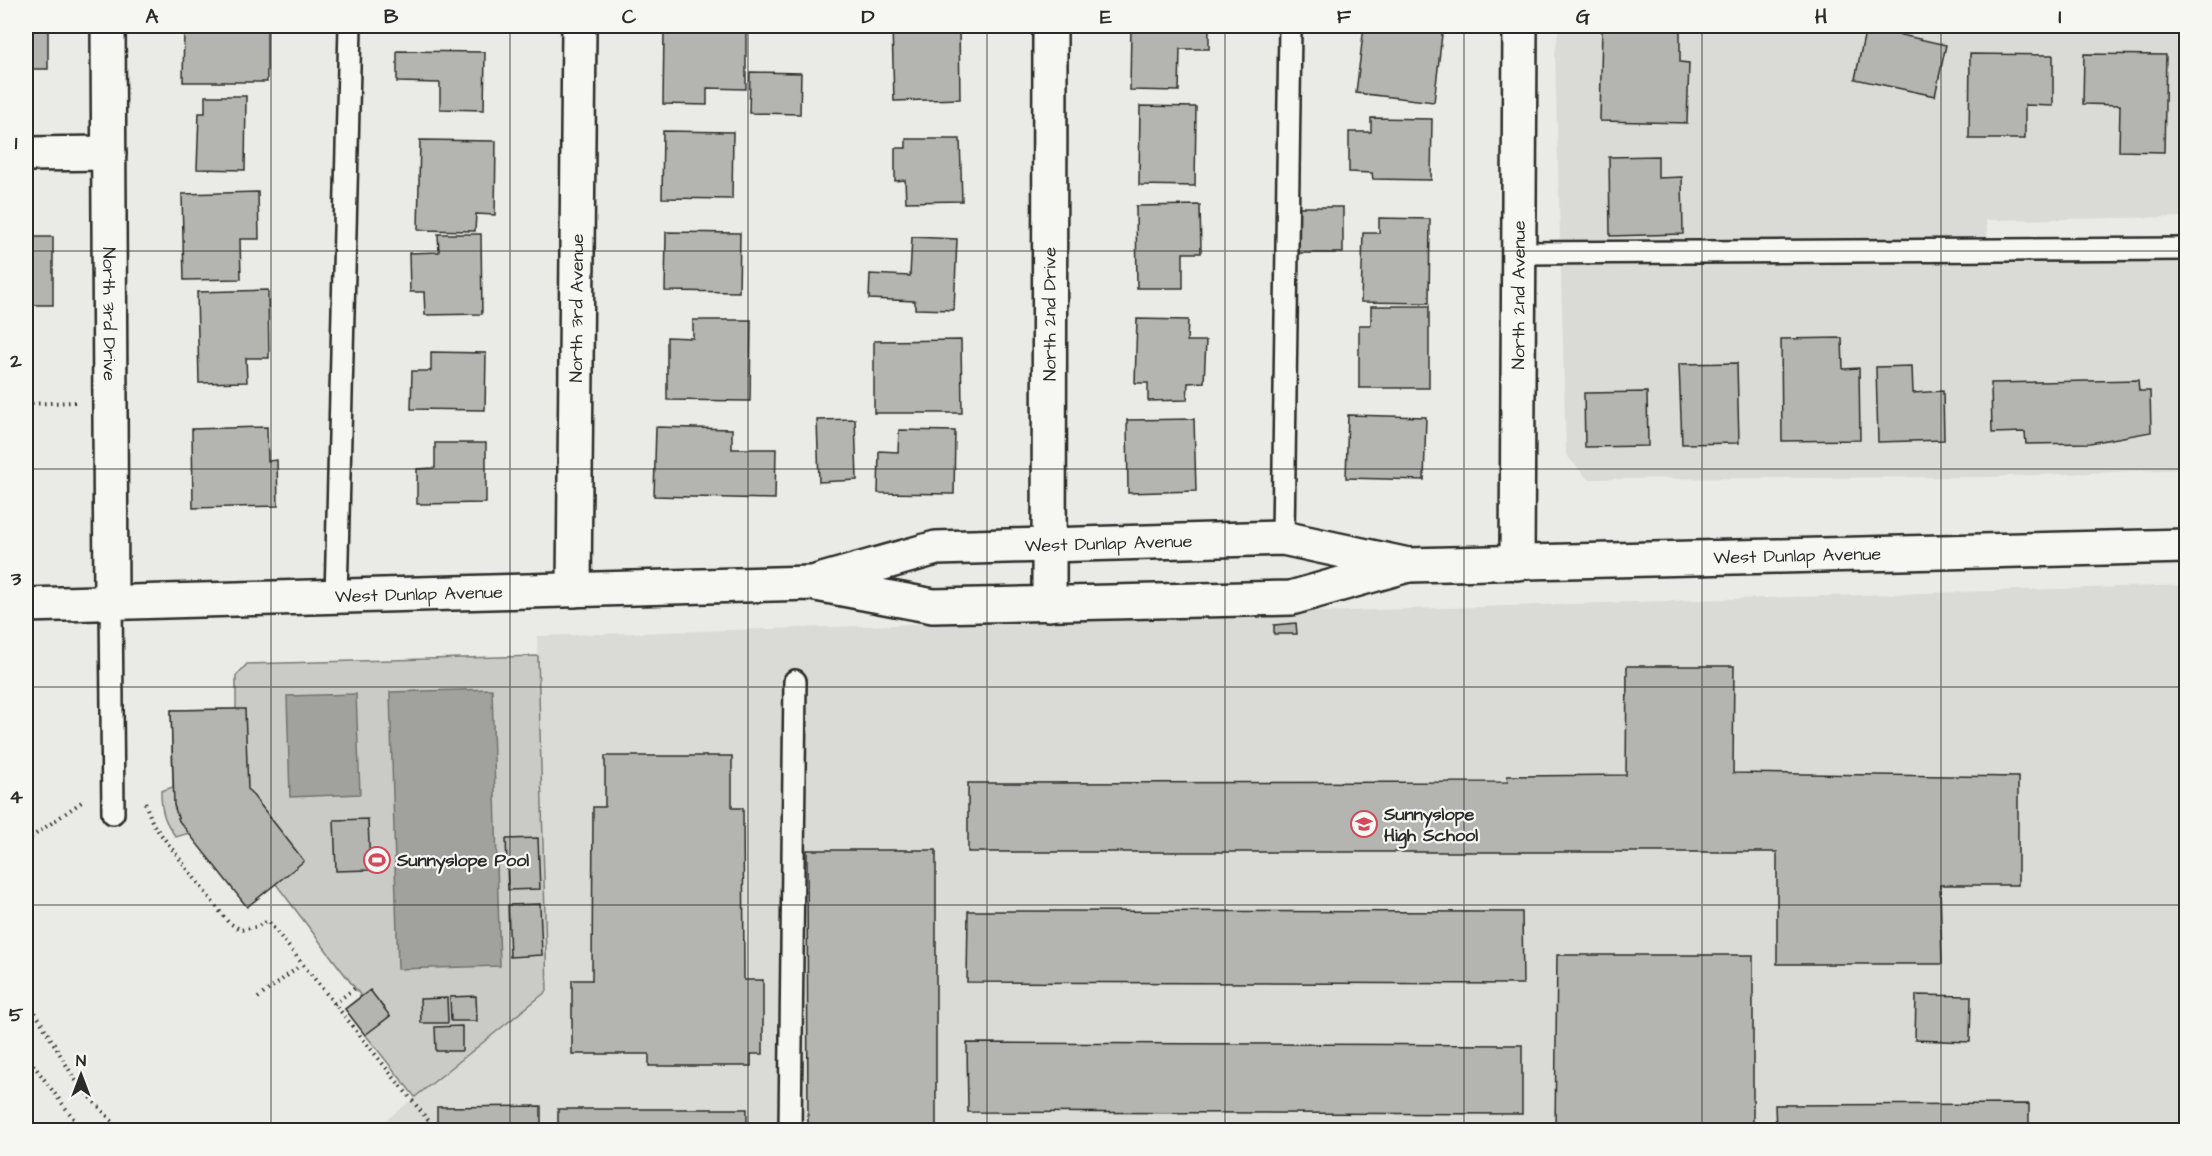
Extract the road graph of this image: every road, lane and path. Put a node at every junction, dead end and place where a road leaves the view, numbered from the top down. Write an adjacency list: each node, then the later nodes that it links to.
1 (108, 26): 7 (main road, North 3rd Drive)
2 (350, 26): 20 (lane)
3 (579, 26): 19 (main road, North 3rd Avenue)
4 (1050, 26): 14 (main road, North 2nd Drive)
5 (1290, 26): 13 (lane)
6 (1520, 26): 10 (main road, North 2nd Avenue)
7 (109, 153): 8 (main road); 11 (main road, North 3rd Drive)
8 (26, 154)
9 (2187, 249): 10 (lane)
10 (1518, 253): 16 (main road, North 2nd Avenue)
11 (111, 400): 12 (path); 21 (main road, North 3rd Drive)
12 (26, 404)
13 (1283, 538): 14 (main road, West Dunlap Avenue); 17 (main road, West Dunlap Avenue)
14 (1048, 544): 18 (main road, West Dunlap Avenue); 22 (main road, North 2nd Drive)
15 (2187, 546): 16 (main road, West Dunlap Avenue)
16 (1517, 563): 17 (main road, West Dunlap Avenue)
17 (1408, 565): 22 (main road, West Dunlap Avenue)
18 (812, 583): 19 (main road, West Dunlap Avenue); 22 (main road, West Dunlap Avenue)
19 (574, 590): 20 (main road, West Dunlap Avenue)
20 (336, 598): 21 (main road, West Dunlap Avenue)
21 (111, 603): 23 (main road, West Dunlap Avenue); 27 (lane)
22 (1049, 604)
23 (26, 605)
24 (795, 681): 38 (lane)
25 (86, 791): 28 (path)
26 (145, 796): 33 (path)
27 (113, 813)
28 (26, 841)
29 (297, 968): 32 (path)
30 (355, 988): 33 (path)
31 (26, 997): 36 (path)
32 (258, 998)
33 (334, 1004): 37 (path)
34 (26, 1055): 35 (path)
35 (82, 1131)
36 (120, 1131)
37 (436, 1131)
38 (790, 1131)

